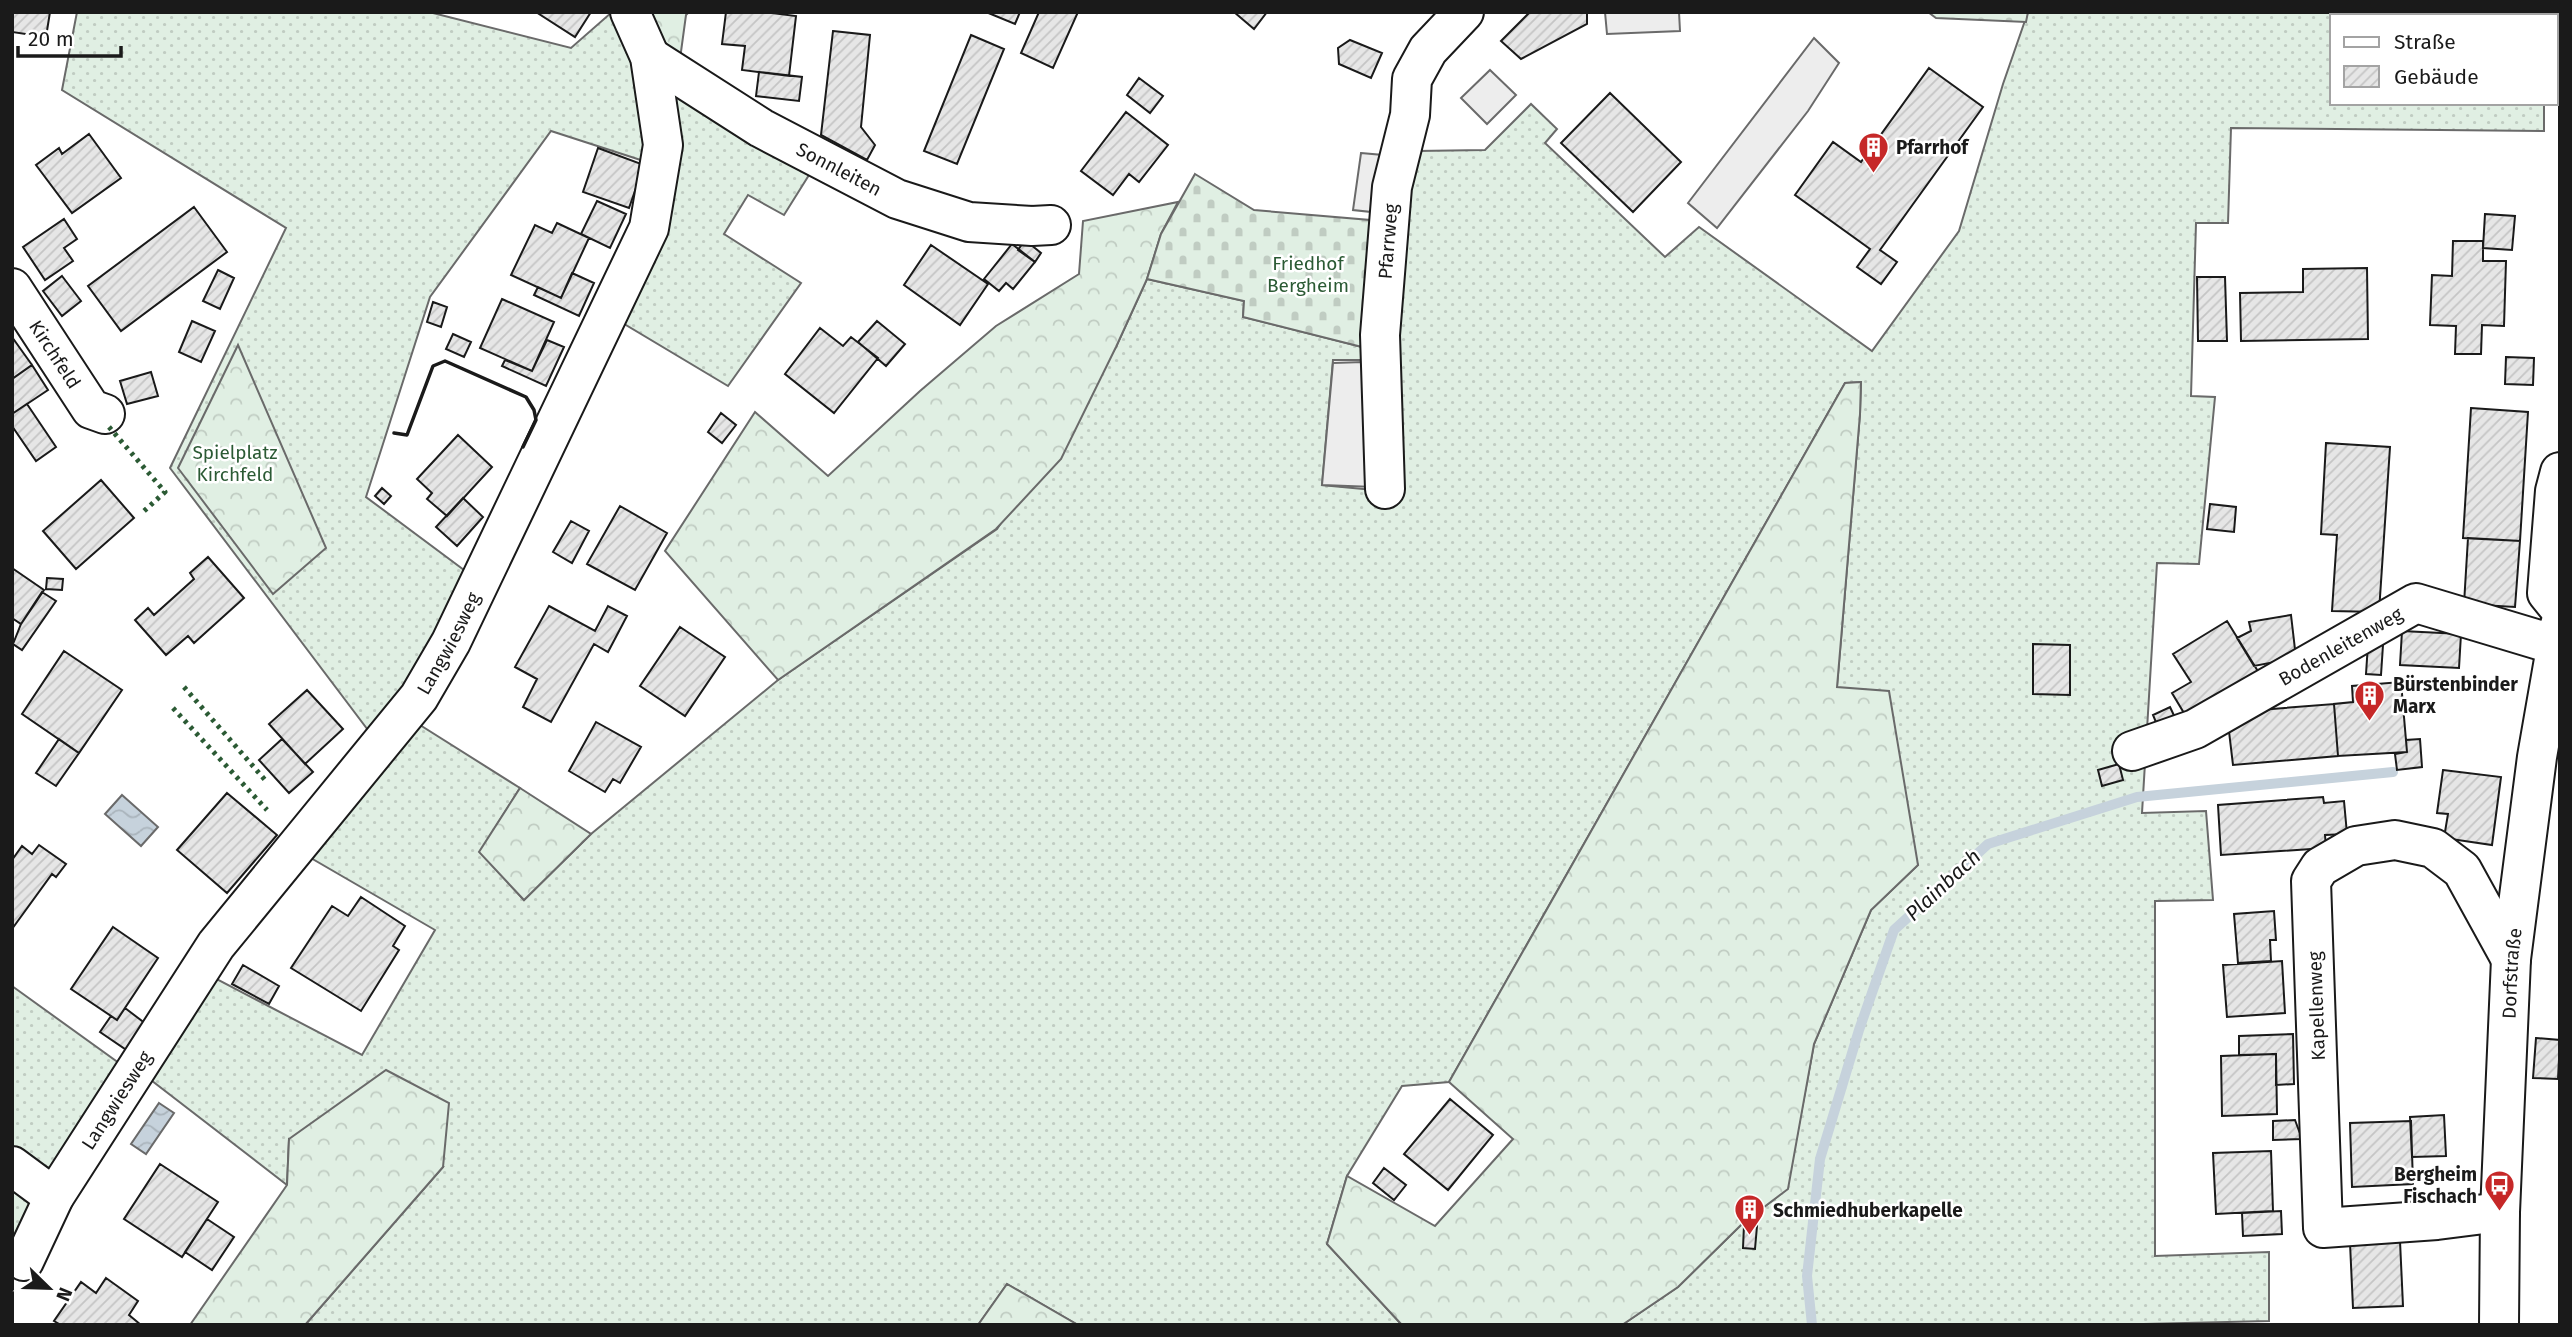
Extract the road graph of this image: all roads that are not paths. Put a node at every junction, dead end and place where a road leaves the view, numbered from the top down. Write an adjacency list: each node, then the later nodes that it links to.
1 (630, 12): 3 (street, Langwiesweg)
2 (1464, 12): 8 (street, Pfarrweg)
3 (650, 57): 4 (street, Sonnleiten); 14 (street, Langwiesweg)
4 (1051, 225)
5 (12, 288): 6 (street, Kirchfeld)
6 (105, 414)
7 (2560, 472): 9 (street)
8 (1385, 489)
9 (2559, 626): 10 (street, Dorfstraße); 11 (street, Bodenleitenweg)
10 (2554, 689): 12 (street, Dorfstraße)
11 (2133, 751)
12 (2511, 960): 15 (street, Dorfstraße); 15 (street, Kapellenweg)
13 (12, 1166): 14 (street)
14 (54, 1197): 16 (street, Langwiesweg)
15 (2500, 1212): 17 (street, Dorfstraße)
16 (24, 1261)
17 (2499, 1325)

